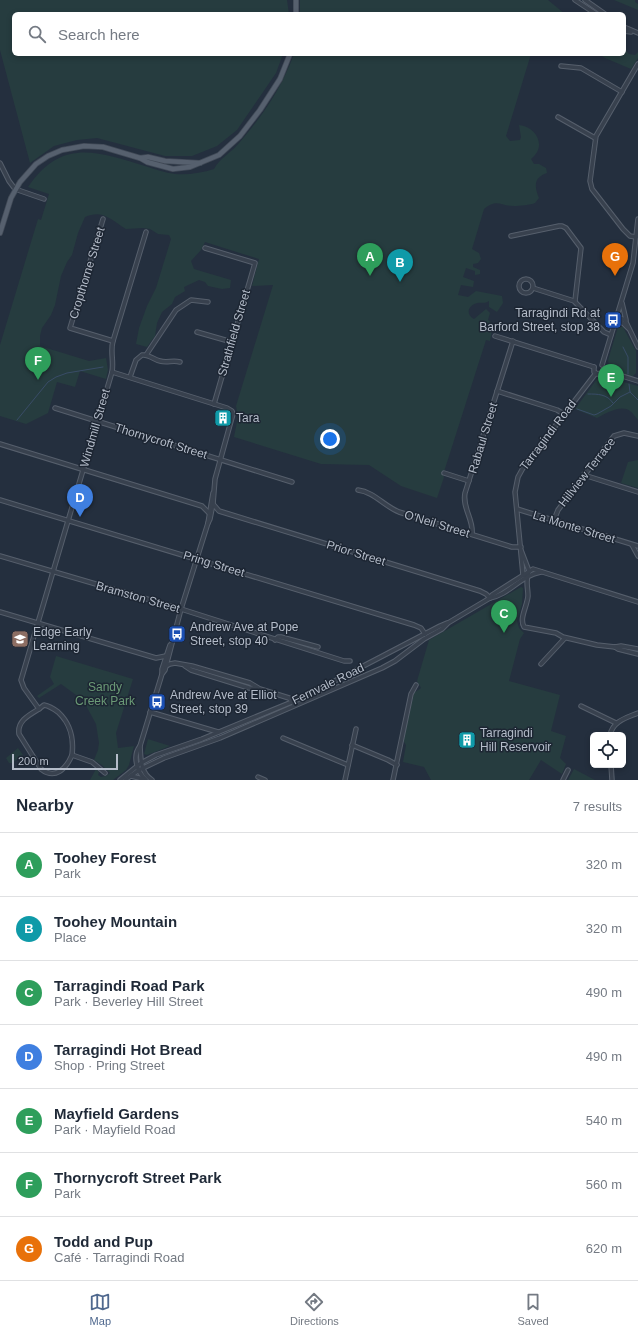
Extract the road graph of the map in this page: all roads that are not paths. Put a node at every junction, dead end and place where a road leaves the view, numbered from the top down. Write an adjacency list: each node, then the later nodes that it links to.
1 (296, 0): 4 (main road)
2 (575, 0): 5 (street)
3 (585, 0): 6 (street)
4 (296, 12)
5 (593, 12)
6 (602, 12)
7 (626, 28): 9 (street)
8 (626, 31): 9 (street)
9 (638, 33)
10 (289, 56): 17 (main road)
11 (638, 64): 13 (street)
12 (561, 66): 13 (street)
13 (622, 92): 15 (street)
14 (558, 117): 15 (street)
15 (595, 138): 24 (street)
16 (0, 163): 17 (street)
17 (15, 189): 18 (street); 22 (main road)
18 (44, 198)
19 (103, 219): 36 (street, Cropthorne Street)
20 (638, 219): 24 (street)
21 (146, 232): 36 (street, Windmill Street)
22 (0, 233)
23 (511, 236): 28 (street)
24 (636, 237): 27 (street)
25 (205, 248): 38 (street, Strathfield Street)
26 (533, 288): 28 (street)
27 (622, 300): 30 (street); 31 (street)
28 (574, 301): 34 (street)
29 (208, 302): 40 (street)
30 (616, 319): 31 (street); 32 (street); 34 (street)
31 (626, 321): 32 (street)
32 (629, 329): 39 (street)
33 (197, 332): 38 (street)
34 (611, 335): 42 (street)
35 (495, 336): 37 (street)
36 (113, 341): 45 (street, Windmill Street)
37 (513, 341): 43 (street); 49 (street, Rabaul Street)
38 (232, 342): 50 (street, Strathfield Street)
39 (638, 347)
40 (146, 355): 41 (street); 47 (street)
41 (180, 362)
42 (602, 365): 43 (street); 44 (street)
43 (594, 367): 46 (street)
44 (603, 370): 46 (street); 48 (street)
45 (112, 372): 47 (street); 53 (street, Windmill Street)
46 (596, 373): 52 (street, Tarragindi Road)
47 (130, 377): 50 (street)
48 (638, 381)
49 (497, 391): 52 (street); 60 (street, Rabaul Street)
50 (214, 404): 56 (street)
51 (55, 408): 53 (street, Thornycroft Street)
52 (564, 414): 67 (street, Tarragindi Road)
53 (98, 421): 56 (street, Thornycroft Street); 57 (street, Windmill Street)
54 (638, 436): 59 (street, Hillview Terrace)
55 (0, 444): 57 (street)
56 (220, 460): 61 (street, Thornycroft Street); 65 (street)
57 (83, 469): 66 (street); 70 (street, Windmill Street)
58 (444, 473): 60 (street)
59 (584, 474): 63 (street); 71 (street, Hillview Terrace)
60 (469, 481): 72 (street, Rabaul Street)
61 (292, 482)
62 (358, 490): 72 (street, O'Neil Street)
63 (638, 492)
64 (0, 500): 70 (street, Pring Street)
65 (212, 504): 66 (street); 68 (street); 69 (street)
66 (202, 506): 69 (street)
67 (516, 509): 71 (street, La Monte Street); 75 (street, Tarragindi Road)
68 (219, 511): 69 (street); 83 (street, Prior Street)
69 (210, 513): 78 (street)
70 (69, 520): 78 (street, Pring Street); 80 (street, Windmill Street)
71 (554, 520): 73 (street, La Monte Street)
72 (472, 534): 75 (street, O'Neil Street)
73 (632, 545): 74 (street, La Monte Street); 77 (street, La Monte Street)
74 (638, 546)
75 (521, 548): 79 (street, Tarragindi Road); 82 (street, Tarragindi Road)
76 (0, 556): 80 (street, Bramston Street)
77 (638, 556)
78 (197, 558): 85 (street); 89 (street, Pring Street)
79 (529, 571): 81 (street); 82 (street)
80 (53, 572): 85 (street, Bramston Street); 87 (street, Windmill Street)
81 (541, 572): 82 (street, Fernvale Road); 84 (street)
82 (525, 576): 83 (street, Fernvale Road); 90 (street, Tarragindi Road)
83 (490, 598): 88 (street, Fernvale Road)
84 (638, 602)
85 (181, 609): 91 (street, Bramston Street); 96 (street)
86 (0, 612): 87 (street)
87 (38, 623): 97 (street); 106 (street, Windmill Street)
88 (448, 623): 89 (street, Fernvale Road); 104 (street, Fernvale Road)
89 (425, 634): 103 (street, Fernvale Road)
90 (565, 638): 93 (street); 100 (street)
91 (275, 640): 92 (street, Bramston Street); 98 (street, Bramston Street)
92 (318, 647)
93 (615, 647): 94 (street); 95 (street)
94 (638, 649)
95 (638, 654)
96 (167, 656): 97 (street); 99 (street); 101 (street)
97 (156, 658): 101 (street)
98 (350, 661)
99 (175, 663): 101 (street); 103 (street)
100 (541, 664)
101 (165, 665): 107 (street)
102 (416, 685): 119 (street)
103 (293, 702): 104 (street); 111 (street, Fernvale Road)
104 (295, 706): 122 (street, Fernvale Road)
105 (581, 706): 109 (street)
106 (39, 708): 116 (street); 116 (street)
107 (150, 712): 111 (street); 115 (street)
108 (638, 713): 109 (street)
109 (616, 723): 112 (street)
110 (356, 729): 114 (street)
111 (218, 732): 117 (street, Fernvale Road)
112 (611, 732)
113 (283, 738): 118 (street)
114 (352, 745): 118 (street); 119 (street)
115 (140, 746): 117 (street); 120 (street)
116 (72, 755): 124 (street)
117 (141, 763): 120 (street, Fernvale Road); 122 (street)
118 (348, 765): 132 (street)
119 (397, 765): 133 (street)
120 (137, 766): 122 (street); 127 (street, Fernvale Road)
121 (611, 768): 135 (street)
122 (141, 769): 125 (street, Fernvale Road); 129 (street); 130 (street)
123 (568, 770): 134 (street)
124 (106, 773)
125 (131, 776): 128 (street, Fernvale Road); 129 (street)
126 (258, 777): 131 (street)
127 (120, 780)
128 (125, 780)
129 (145, 780)
130 (152, 780)
131 (265, 780)
132 (345, 780)
133 (394, 780)
134 (563, 780)
135 (612, 780)

